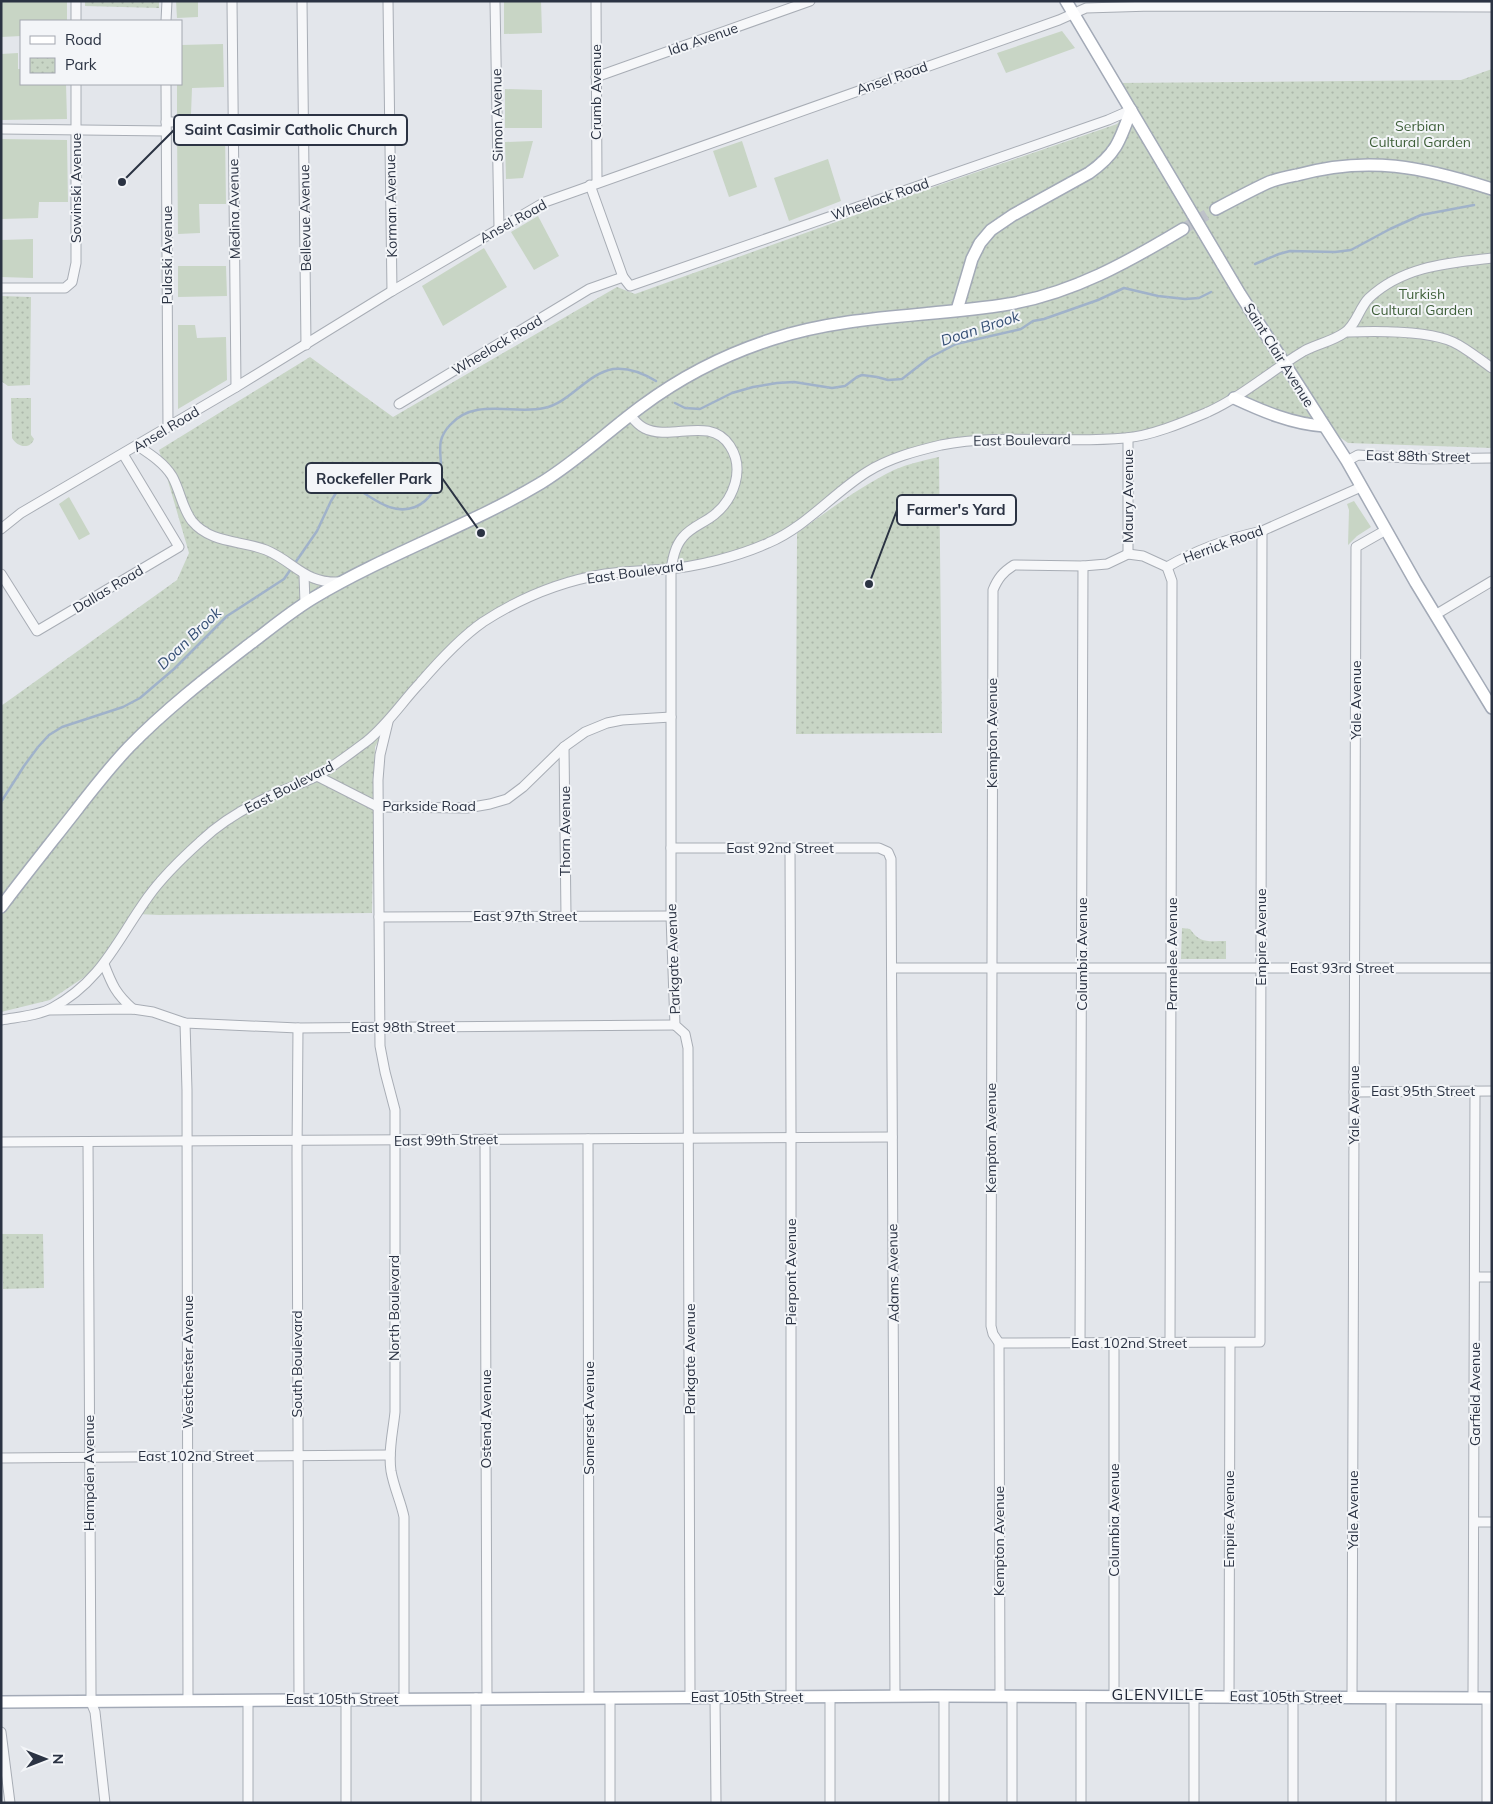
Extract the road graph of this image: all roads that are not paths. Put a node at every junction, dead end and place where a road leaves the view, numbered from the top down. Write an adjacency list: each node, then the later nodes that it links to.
1 (76, 1): 13 (street)
2 (166, 1): 14 (street)
3 (232, 1): 20 (street, Medina Avenue)
4 (302, 1): 19 (street, Bellevue Avenue)
5 (388, 1): 33 (street, Korman Avenue)
6 (495, 1): 27 (street, Simon Avenue)
7 (596, 1): 15 (street, Crumb Avenue)
8 (810, 1): 15 (street, Ida Avenue)
9 (1066, 1): 12 (main road, Saint Clair Avenue)
10 (1455, 4): 11 (street, Ansel Road); 12 (street, Ansel Road)
11 (1492, 7)
12 (1074, 14): 18 (main road, Saint Clair Avenue); 24 (street, Ansel Road)
13 (76, 20)
14 (166, 20)
15 (596, 77): 24 (street, Crumb Avenue)
16 (76, 85): 23 (street, Sowinski Avenue)
17 (166, 85): 21 (street, Pulaski Avenue)
18 (1130, 110): 31 (street, Wheelock Road); 34 (main road); 37 (main road, Saint Clair Avenue)
19 (304, 121): 20 (street); 36 (street, Bellevue Avenue)
20 (233, 122): 21 (street); 39 (street, Medina Avenue)
21 (166, 127): 23 (street); 43 (street, Pulaski Avenue)
22 (1, 129): 23 (street)
23 (76, 129): 32 (street, Sowinski Avenue)
24 (593, 184): 27 (street, Ansel Road); 30 (street, Crumb Avenue)
25 (1492, 189): 26 (main road)
26 (1216, 209)
27 (498, 229): 33 (street, Ansel Road)
28 (1182, 229): 34 (main road)
29 (1492, 258): 35 (street)
30 (623, 277): 31 (street, Crumb Avenue); 41 (street, Wheelock Road)
31 (630, 286)
32 (1, 288)
33 (392, 291): 36 (street, Ansel Road)
34 (957, 310): 42 (main road)
35 (1348, 332): 37 (street, East Boulevard); 38 (street, East Boulevard)
36 (306, 345): 39 (street, Ansel Road)
37 (1285, 364): 40 (street, East Boulevard); 44 (main road, Saint Clair Avenue)
38 (1492, 368)
39 (236, 387): 43 (street, Ansel Road)
40 (1234, 398): 44 (main road); 45 (street, East Boulevard)
41 (399, 404)
42 (630, 415): 57 (street, Parkgate Avenue); 61 (main road)
43 (168, 426): 46 (street, Ansel Road)
44 (1324, 426): 49 (main road, Saint Clair Avenue)
45 (1128, 438): 54 (street, Maury Avenue); 57 (street, East Boulevard)
46 (138, 446): 47 (street, Ansel Road); 58 (street)
47 (123, 454): 51 (street, Ansel Road); 59 (street, Dallas Road)
48 (1492, 458): 49 (street, East 88th Street)
49 (1347, 461): 50 (main road, Saint Clair Avenue)
50 (1362, 487): 52 (main road, Saint Clair Avenue); 53 (street, Herrick Road)
51 (1, 529)
52 (1386, 530): 63 (main road, Saint Clair Avenue); 84 (street, Yale Avenue)
53 (1262, 531): 56 (street, Herrick Road); 83 (street, Empire Avenue)
54 (1128, 554): 55 (street); 56 (street, Herrick Road)
55 (1083, 566): 80 (street, Kempton Avenue); 81 (street, Columbia Avenue)
56 (1167, 566): 82 (street, Parmelee Avenue)
57 (671, 569): 66 (street, Parkgate Avenue); 67 (street, East Boulevard)
58 (301, 573): 61 (street); 62 (street)
59 (1, 574)
60 (1492, 581): 63 (street)
61 (342, 582): 62 (main road)
62 (305, 603): 74 (main road)
63 (1435, 615): 64 (main road, Saint Clair Avenue)
64 (1487, 692): 65 (main road, Saint Clair Avenue)
65 (1492, 708)
66 (671, 718): 68 (street, Parkside Road); 71 (street, Parkgate Avenue)
67 (388, 722): 69 (street, East Boulevard); 70 (street, North Boulevard)
68 (564, 747): 70 (street, Parkside Road); 75 (street, Thorn Avenue)
69 (317, 776): 70 (street, Parkside Road); 78 (street, East Boulevard)
70 (378, 807): 77 (street, North Boulevard)
71 (671, 848): 72 (street, East 92nd Street); 76 (street, Parkgate Avenue)
72 (790, 848): 73 (street, East 92nd Street); 98 (street, Pierpont Avenue)
73 (888, 852): 79 (street, Adams Avenue)
74 (1, 907)
75 (566, 916): 76 (street, East 97th Street); 77 (street, East 97th Street)
76 (671, 916): 90 (street, Parkgate Avenue)
77 (379, 917): 91 (street, North Boulevard)
78 (104, 964): 86 (street); 87 (street, East Boulevard)
79 (892, 968): 80 (street, East 93rd Street); 96 (street, Adams Avenue)
80 (991, 968): 81 (street, East 93rd Street); 109 (street, Kempton Avenue)
81 (1082, 968): 82 (street, East 93rd Street); 110 (street, Columbia Avenue)
82 (1172, 968): 83 (street, East 93rd Street); 112 (street, Parmelee Avenue)
83 (1260, 968): 84 (street, East 93rd Street); 108 (street, Empire Avenue)
84 (1355, 968): 85 (street, East 93rd Street); 95 (street, Yale Avenue)
85 (1492, 968)
86 (133, 1009): 87 (street, East 98th Street); 89 (street, East 98th Street)
87 (48, 1010): 88 (street, East Boulevard)
88 (1, 1020)
89 (185, 1023): 92 (street, East 98th Street); 100 (street, Westchester Avenue)
90 (675, 1025): 91 (street, East 98th Street); 97 (street, Parkgate Avenue)
91 (380, 1026): 92 (street, East 98th Street); 103 (street, North Boulevard)
92 (298, 1028): 101 (street, South Boulevard)
93 (1475, 1091): 94 (street, East 95th Street); 95 (street, East 95th Street); 106 (street, Garfield Avenue)
94 (1492, 1091)
95 (1354, 1092): 137 (street, Yale Avenue)
96 (892, 1137): 98 (street, East 99th Street); 122 (street, Adams Avenue)
97 (689, 1138): 98 (street, East 99th Street); 99 (street, East 99th Street); 130 (street, Parkgate Avenue)
98 (792, 1138): 121 (street, Pierpont Avenue)
99 (588, 1139): 102 (street, East 99th Street); 135 (street, Somerset Avenue)
100 (187, 1140): 101 (street, East 99th Street); 105 (street, East 99th Street); 114 (street, Westchester Avenue)
101 (297, 1140): 103 (street, East 99th Street); 117 (street, South Boulevard)
102 (485, 1140): 103 (street, East 99th Street); 134 (street, Ostend Avenue)
103 (394, 1141): 115 (street, North Boulevard)
104 (1, 1142): 105 (street, East 99th Street)
105 (88, 1142): 116 (street, Hampden Avenue)
106 (1474, 1277): 107 (street); 119 (street, Garfield Avenue)
107 (1492, 1277)
108 (1260, 1342): 113 (street, East 102nd Street)
109 (999, 1343): 110 (street, East 102nd Street); 124 (street, Kempton Avenue)
110 (1080, 1343): 111 (street, East 102nd Street)
111 (1114, 1343): 112 (street, East 102nd Street); 126 (street, Columbia Avenue)
112 (1170, 1343): 113 (street, East 102nd Street)
113 (1230, 1343): 128 (street, Empire Avenue)
114 (188, 1455): 116 (street, East 102nd Street); 117 (street, East 102nd Street); 144 (street, Westchester Avenue)
115 (390, 1455): 117 (street, East 102nd Street); 143 (street, North Boulevard)
116 (89, 1456): 118 (street, East 102nd Street); 147 (street, Hampden Avenue)
117 (297, 1456): 141 (street, South Boulevard)
118 (1, 1458)
119 (1474, 1522): 120 (street); 139 (street, Garfield Avenue)
120 (1492, 1522)
121 (791, 1696): 131 (main road, East 105th Street); 132 (main road, East 105th Street)
122 (895, 1696): 123 (main road, East 105th Street); 132 (main road, East 105th Street)
123 (944, 1696): 124 (main road, East 105th Street); 157 (street)
124 (1000, 1696): 125 (main road, East 105th Street)
125 (1012, 1696): 133 (main road, East 105th Street); 158 (street)
126 (1114, 1696): 127 (main road, East 105th Street); 133 (main road, East 105th Street)
127 (1194, 1696): 128 (main road, East 105th Street); 160 (street)
128 (1229, 1696): 129 (main road, East 105th Street)
129 (1293, 1696): 137 (main road, East 105th Street); 161 (street)
130 (690, 1697): 131 (main road, East 105th Street); 136 (main road, East 105th Street)
131 (715, 1697): 155 (street)
132 (830, 1697): 156 (street)
133 (1081, 1697): 159 (street)
134 (482, 1698): 135 (main road, East 105th Street); 143 (main road, East 105th Street); 153 (street, Ostend Avenue)
135 (589, 1698): 136 (main road, East 105th Street)
136 (610, 1698): 154 (street)
137 (1352, 1698): 138 (main road, East 105th Street)
138 (1391, 1698): 139 (main road, East 105th Street); 162 (street)
139 (1473, 1698): 140 (main road, East 105th Street)
140 (1489, 1698): 163 (street)
141 (299, 1699): 142 (main road, East 105th Street); 145 (main road, East 105th Street)
142 (346, 1699): 143 (main road, East 105th Street); 152 (street)
143 (404, 1699)
144 (188, 1700): 145 (main road, East 105th Street); 147 (main road, East 105th Street)
145 (248, 1700): 151 (street)
146 (1, 1702): 147 (main road, East 105th Street)
147 (91, 1702): 150 (street, Hampden Avenue)
148 (1, 1732): 149 (street)
149 (10, 1803)
150 (105, 1803)
151 (248, 1803)
152 (346, 1803)
153 (476, 1803)
154 (610, 1803)
155 (716, 1803)
156 (830, 1803)
157 (944, 1803)
158 (1012, 1803)
159 (1081, 1803)
160 (1194, 1803)
161 (1293, 1803)
162 (1391, 1803)
163 (1487, 1803)

